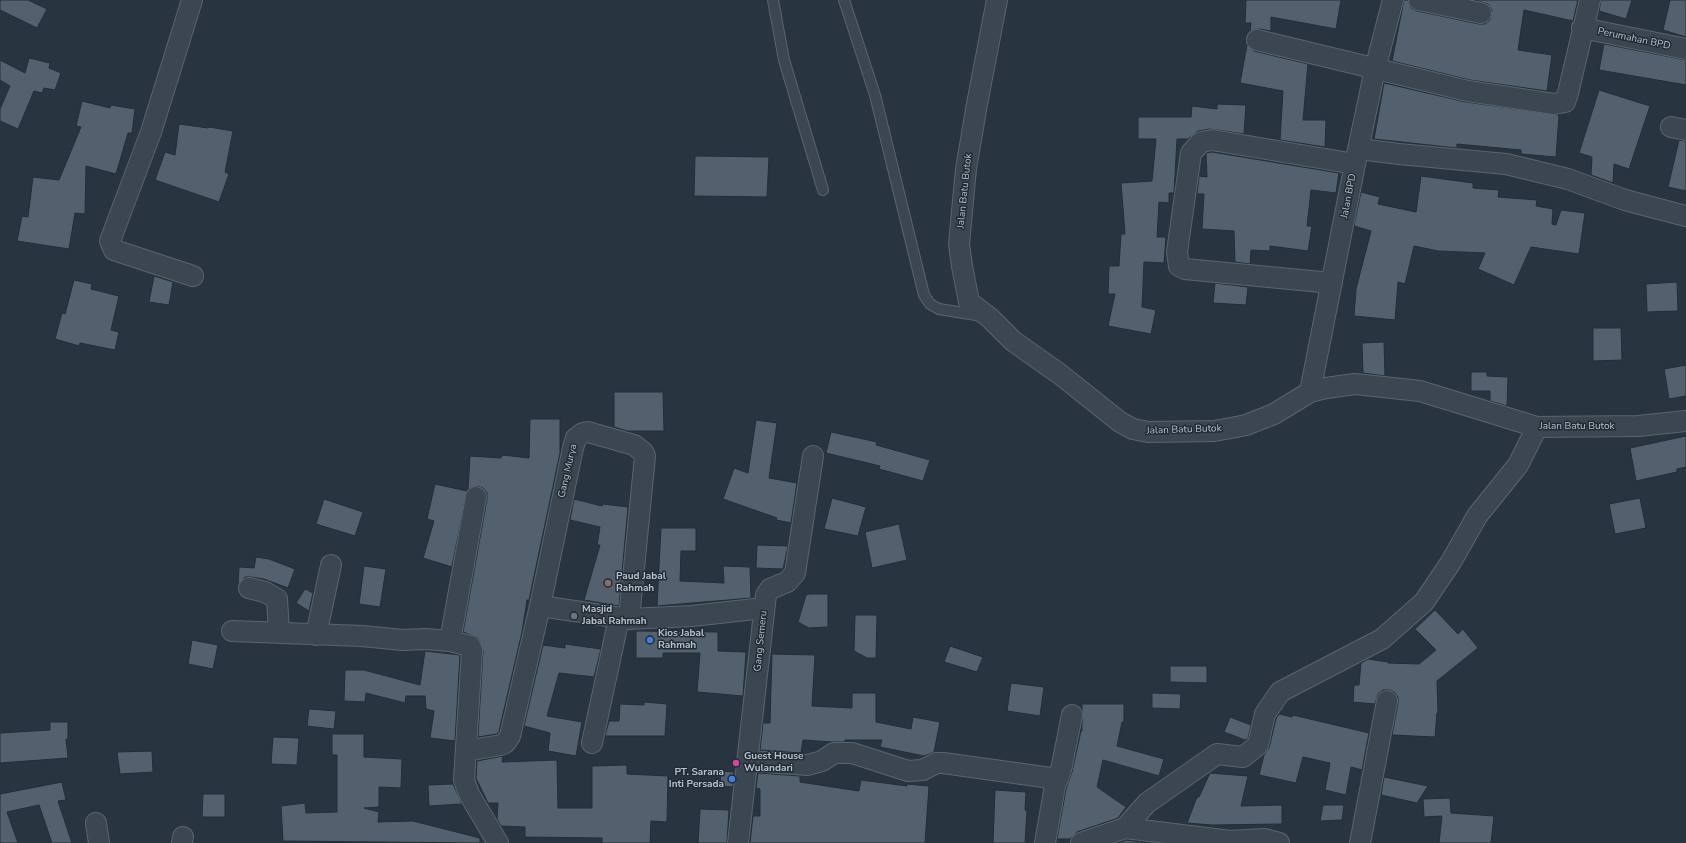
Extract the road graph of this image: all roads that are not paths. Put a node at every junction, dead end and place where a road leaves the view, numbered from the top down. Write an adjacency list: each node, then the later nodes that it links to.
1 (192, 0): 16 (street)
2 (773, 0): 14 (lane)
3 (844, 0): 18 (lane)
4 (996, 0): 18 (street, Jalan Batu Butok)
5 (1393, 0): 12 (street, Jalan BPD)
6 (1420, 0): 8 (street)
7 (1590, 0): 9 (street)
8 (1480, 13)
9 (1582, 28): 11 (street, Perumahan BPD); 12 (street)
10 (1257, 40): 12 (street)
11 (1686, 49)
12 (1375, 69): 13 (street, Jalan BPD)
13 (1357, 157): 15 (street); 17 (street, Jalan BPD); 17 (street)
14 (824, 190)
15 (1686, 216)
16 (193, 276)
17 (1332, 283): 19 (street, Jalan BPD)
18 (990, 318): 19 (street, Jalan Batu Butok)
19 (1310, 392): 21 (street, Jalan Batu Butok)
20 (1686, 421): 21 (street, Jalan Batu Butok)
21 (1537, 427): 40 (street)
22 (813, 456): 27 (street, Gang Semeru)
23 (476, 497): 32 (street)
24 (331, 565): 31 (street)
25 (249, 588): 30 (street)
26 (540, 606): 28 (street); 28 (street, Gang Murya); 36 (street)
27 (764, 608): 28 (street); 37 (street, Gang Semeru)
28 (624, 619): 35 (street)
29 (232, 631): 30 (street)
30 (279, 632): 31 (street)
31 (316, 635): 32 (street)
32 (450, 641): 36 (street)
33 (1386, 701): 47 (street)
34 (1072, 715): 38 (street)
35 (592, 742)
36 (466, 751): 42 (street)
37 (749, 761): 38 (street); 43 (street, Gang Semeru)
38 (1058, 779): 44 (street)
39 (96, 823): 41 (street)
40 (1125, 828): 45 (street); 46 (street)
41 (99, 843)
42 (498, 843)
43 (738, 843)
44 (1045, 843)
45 (1080, 843)
46 (1279, 843)
47 (1360, 843)

